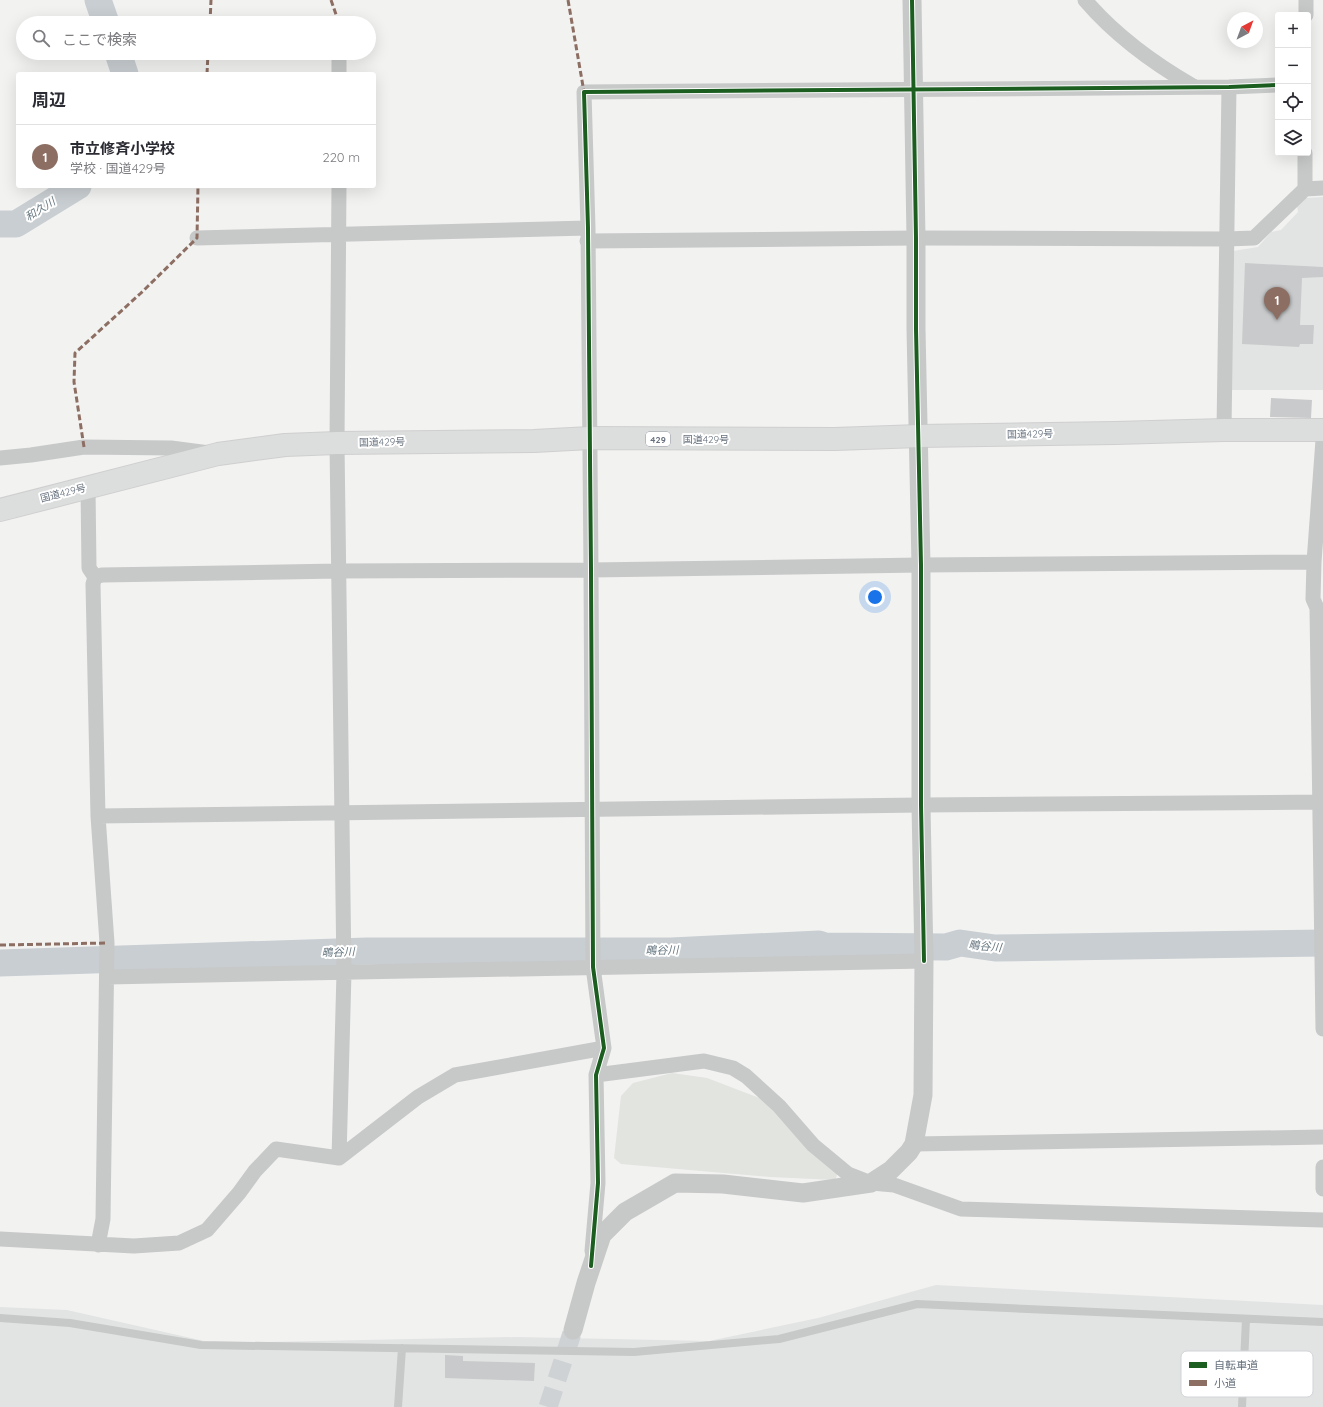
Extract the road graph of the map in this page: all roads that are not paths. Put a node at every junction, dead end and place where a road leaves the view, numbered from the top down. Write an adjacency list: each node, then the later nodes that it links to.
1 (912, 0): 10 (street)
2 (1085, 0): 8 (street)
3 (1306, 0): 4 (street)
4 (1306, 12)
5 (339, 60): 6 (street)
6 (339, 72)
7 (1275, 85): 9 (street)
8 (1194, 86): 9 (street); 10 (street)
9 (1229, 87): 19 (street)
10 (913, 89): 15 (street); 18 (street)
11 (1305, 156): 14 (street)
12 (339, 188): 16 (street)
13 (1323, 188): 14 (street)
14 (1305, 189): 19 (street)
15 (587, 234): 16 (street); 18 (street); 23 (street)
16 (339, 235): 17 (street); 25 (street)
17 (197, 238)
18 (916, 238): 19 (street); 22 (street)
19 (1227, 239): 20 (street)
20 (1224, 430): 21 (highway, 国道429号 / 429); 22 (highway, 国道429号 / 429)
21 (1323, 430)
22 (919, 436): 23 (highway, 国道429号 / 429); 31 (street)
23 (590, 438): 25 (highway, 国道429号 / 429); 32 (street)
24 (1323, 440): 30 (street)
25 (337, 443): 26 (highway, 国道429号 / 429); 33 (street)
26 (218, 454): 27 (street); 28 (highway, 国道429号 / 429)
27 (0, 458)
28 (88, 487): 29 (highway, 国道429号 / 429); 34 (street)
29 (0, 510)
30 (1314, 562): 31 (street); 35 (street)
31 (921, 565): 32 (street); 37 (street)
32 (591, 570): 33 (street); 38 (street)
33 (339, 571): 34 (street); 39 (street)
34 (95, 577): 40 (street)
35 (1318, 600): 36 (street)
36 (1321, 802): 37 (street); 45 (street)
37 (921, 805): 38 (street); 41 (street)
38 (593, 810): 39 (street); 42 (street)
39 (342, 813): 40 (street); 43 (street)
40 (98, 816): 44 (street)
41 (924, 960): 42 (street); 49 (street)
42 (593, 967): 43 (street); 46 (street)
43 (344, 973): 44 (street); 50 (street)
44 (107, 977): 56 (street)
45 (1323, 1029)
46 (604, 1048): 47 (street); 50 (street)
47 (596, 1075): 52 (street); 57 (street)
48 (1323, 1137): 49 (street)
49 (914, 1144): 52 (street)
50 (339, 1158): 56 (street)
51 (1323, 1167): 53 (street)
52 (871, 1183): 54 (street); 57 (street)
53 (1323, 1189)
54 (1323, 1220)
55 (0, 1239): 56 (street)
56 (98, 1245)
57 (591, 1266): 61 (street)
58 (0, 1318): 62 (lane)
59 (1246, 1319): 60 (lane); 62 (lane); 63 (lane)
60 (1323, 1322)
61 (573, 1330)
62 (402, 1348): 65 (lane)
63 (1245, 1351)
64 (1242, 1397): 66 (lane)
65 (398, 1407)
66 (1242, 1407)

